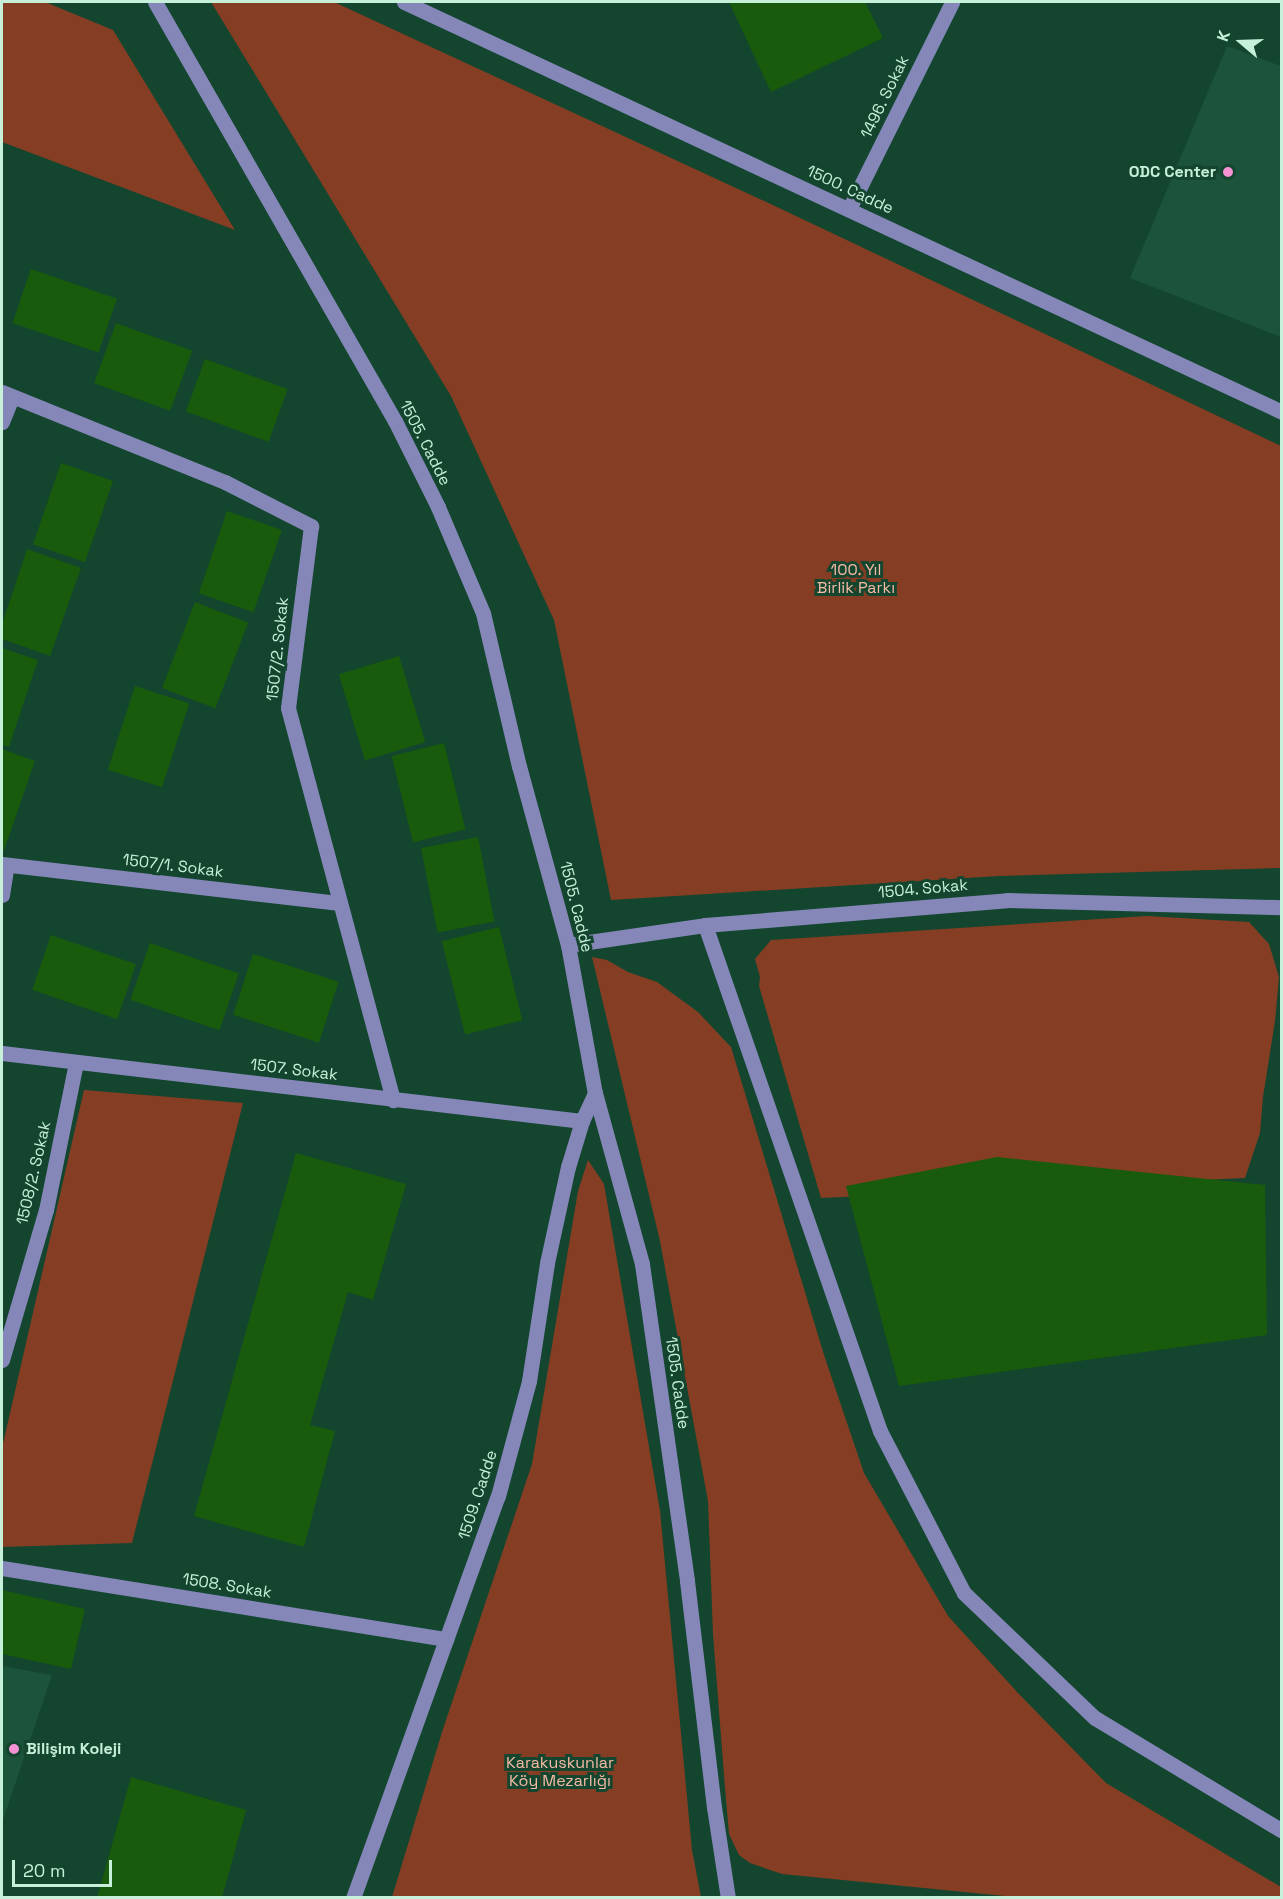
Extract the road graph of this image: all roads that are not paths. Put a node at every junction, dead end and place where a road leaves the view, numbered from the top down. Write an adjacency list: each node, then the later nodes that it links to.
1 (155, 2): 13 (street, 1505. Cadde)
2 (404, 2): 4 (street, 1500. Cadde)
3 (952, 2): 4 (street, 1496. Sokak)
4 (849, 209): 6 (street, 1500. Cadde)
5 (7, 394): 7 (street); 10 (street, 1507/2. Sokak)
6 (1281, 412)
7 (2, 422)
8 (4, 864): 9 (street); 10 (street, 1507/1. Sokak)
9 (2, 895)
10 (340, 903): 17 (street, 1507/2. Sokak)
11 (1281, 907): 12 (street, 1504. Sokak)
12 (705, 926): 13 (street, 1504. Sokak); 22 (street)
13 (568, 945): 16 (street, 1505. Cadde)
14 (2, 1053): 15 (street, 1507. Sokak)
15 (76, 1063): 17 (street, 1507. Sokak); 19 (street, 1508/2. Sokak)
16 (595, 1093): 18 (street, 1509. Cadde); 24 (street, 1505. Cadde)
17 (393, 1100): 18 (street, 1507. Sokak)
18 (582, 1121): 21 (street, 1509. Cadde)
19 (2, 1360)
20 (2, 1568): 21 (street, 1508. Sokak)
21 (446, 1639): 23 (street, 1509. Cadde)
22 (1281, 1831)
23 (353, 1898)
24 (728, 1898)

